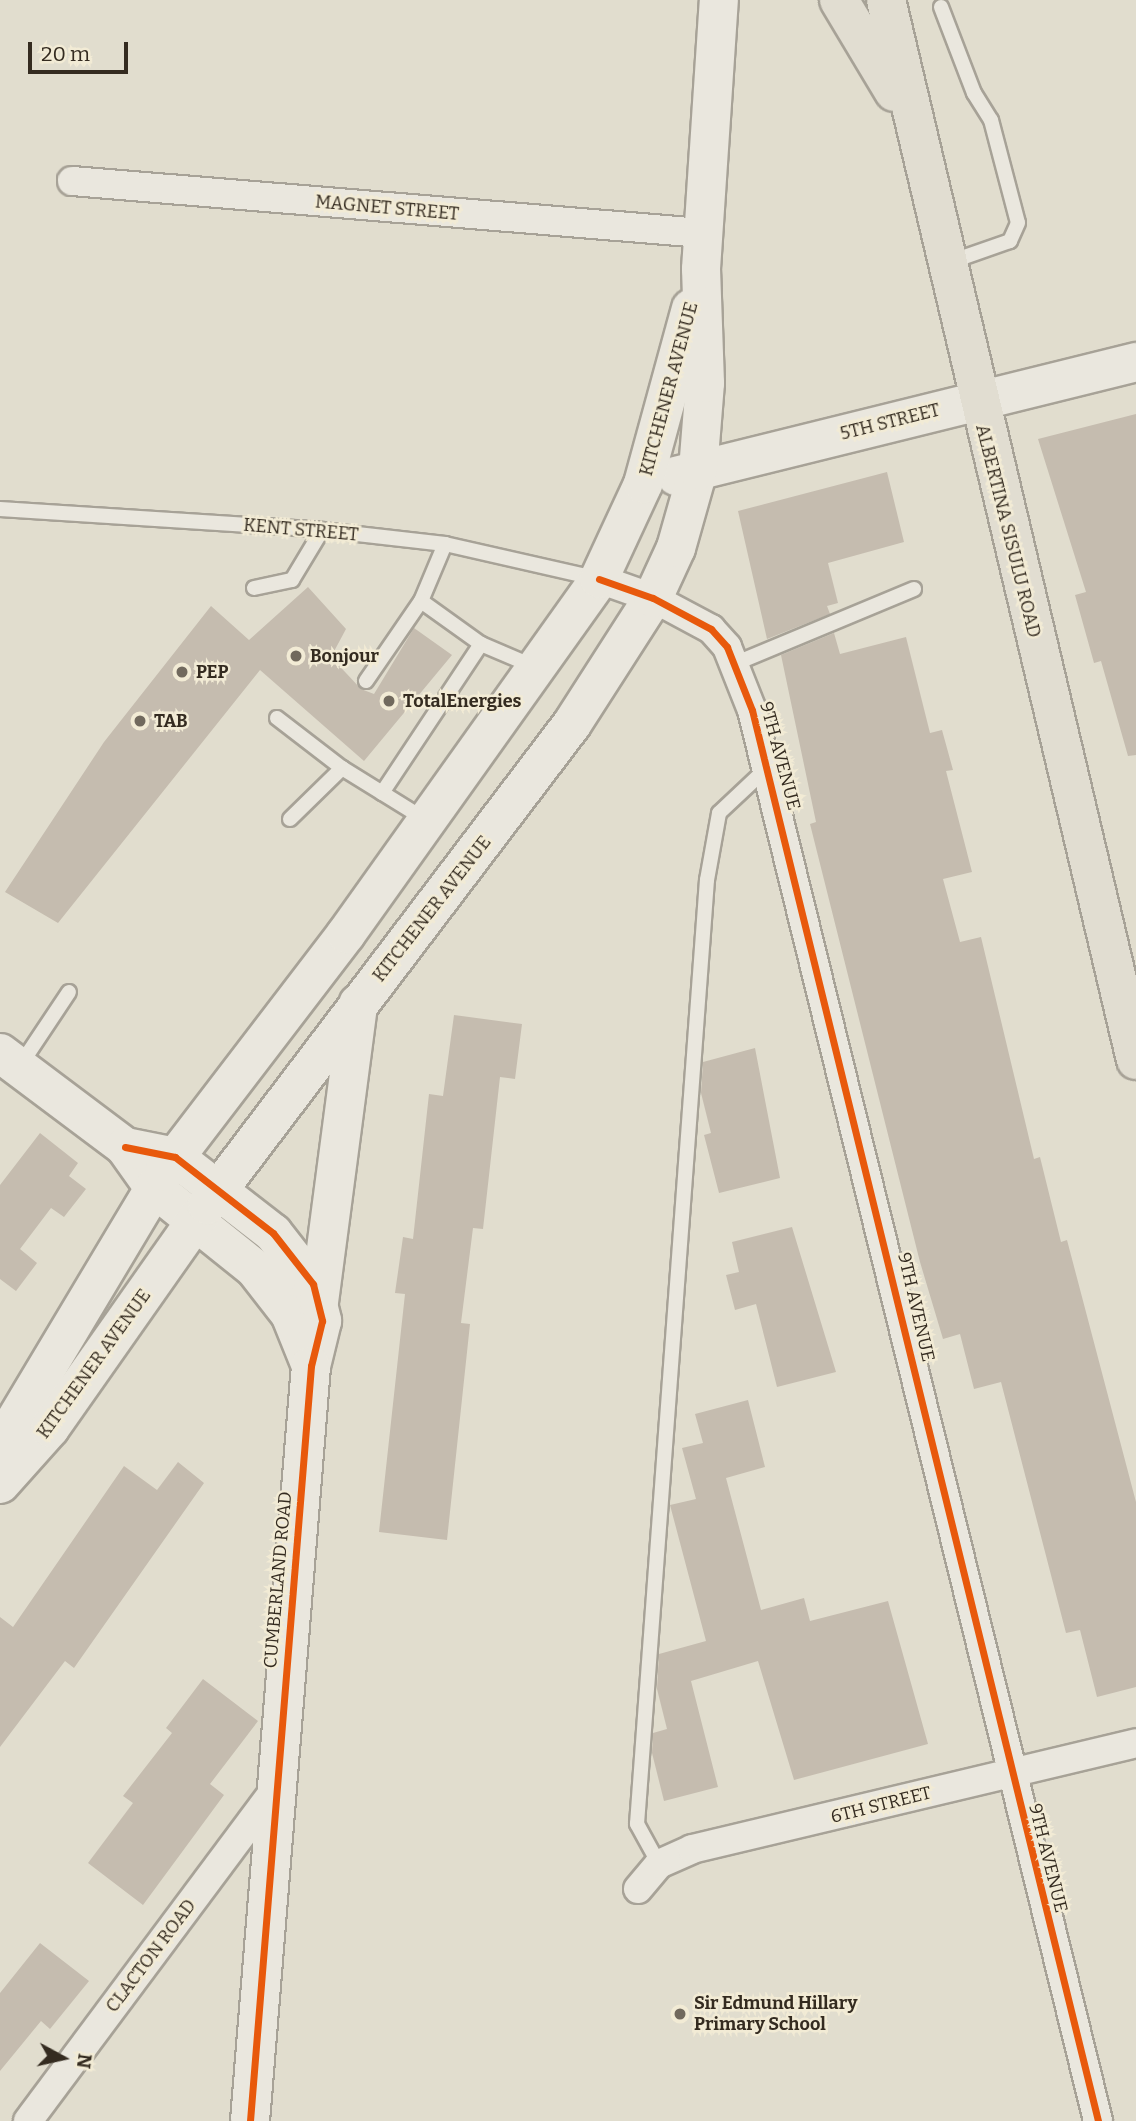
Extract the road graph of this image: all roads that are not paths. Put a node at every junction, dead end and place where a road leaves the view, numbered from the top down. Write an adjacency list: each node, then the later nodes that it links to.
1 (719, 0): 7 (main road, KITCHENER AVENUE)
2 (839, 0): 5 (main road)
3 (886, 0): 5 (main road, ALBERTINA SISULU ROAD)
4 (942, 6): 8 (lane)
5 (913, 128): 8 (main road, ALBERTINA SISULU ROAD)
6 (72, 181): 7 (street, MAGNET STREET)
7 (702, 251): 11 (main road, KITCHENER AVENUE); 12 (main road, KITCHENER AVENUE)
8 (945, 264): 10 (main road, ALBERTINA SISULU ROAD)
9 (1136, 362): 10 (main road, 5TH STREET)
10 (976, 401): 11 (main road, 5TH STREET); 34 (main road, ALBERTINA SISULU ROAD)
11 (698, 470): 12 (main road, 5TH STREET); 19 (main road, KITCHENER AVENUE)
12 (643, 484): 16 (main road, KITCHENER AVENUE)
13 (0, 509): 14 (lane, KENT STREET)
14 (322, 530): 15 (lane, KENT STREET); 17 (lane)
15 (445, 544): 16 (lane, KENT STREET); 20 (lane)
16 (599, 579): 19 (street, 9TH AVENUE); 23 (main road, KITCHENER AVENUE)
17 (254, 589)
18 (915, 589): 22 (lane)
19 (653, 598): 22 (street, 9TH AVENUE); 32 (main road, KITCHENER AVENUE)
20 (421, 601): 21 (lane); 24 (lane)
21 (481, 644): 23 (lane); 28 (lane)
22 (734, 663): 27 (street, 9TH AVENUE)
23 (536, 668): 30 (main road, KITCHENER AVENUE)
24 (366, 681)
25 (277, 718): 26 (lane)
26 (342, 768): 28 (lane); 29 (lane)
27 (767, 768): 45 (street, 9TH AVENUE); 47 (lane)
28 (382, 793): 30 (lane)
29 (290, 819)
30 (428, 820): 36 (main road, KITCHENER AVENUE)
31 (69, 992): 33 (lane)
32 (359, 1002): 37 (main road, KITCHENER AVENUE); 40 (main road)
33 (10, 1060): 35 (main road)
34 (1136, 1060)
35 (125, 1147): 36 (main road, CUMBERLAND ROAD); 38 (main road)
36 (175, 1157): 37 (main road, CUMBERLAND ROAD); 38 (main road, KITCHENER AVENUE)
37 (220, 1187): 39 (main road, KITCHENER AVENUE); 40 (main road, CUMBERLAND ROAD)
38 (153, 1188): 39 (main road); 42 (main road, KITCHENER AVENUE)
39 (196, 1220): 41 (main road); 43 (main road, KITCHENER AVENUE)
40 (319, 1302): 41 (main road, CUMBERLAND ROAD)
41 (311, 1366): 46 (main road, CUMBERLAND ROAD)
42 (0, 1446)
43 (0, 1484)
44 (1136, 1743): 45 (street, 6TH STREET)
45 (1010, 1772): 47 (street, 6TH STREET); 51 (street, 9TH AVENUE)
46 (273, 1792): 49 (street, CLACTON ROAD); 50 (main road, CUMBERLAND ROAD)
47 (659, 1864): 48 (street, 6TH STREET)
48 (638, 1889)
49 (28, 2121)
50 (250, 2121)
51 (1098, 2121)

